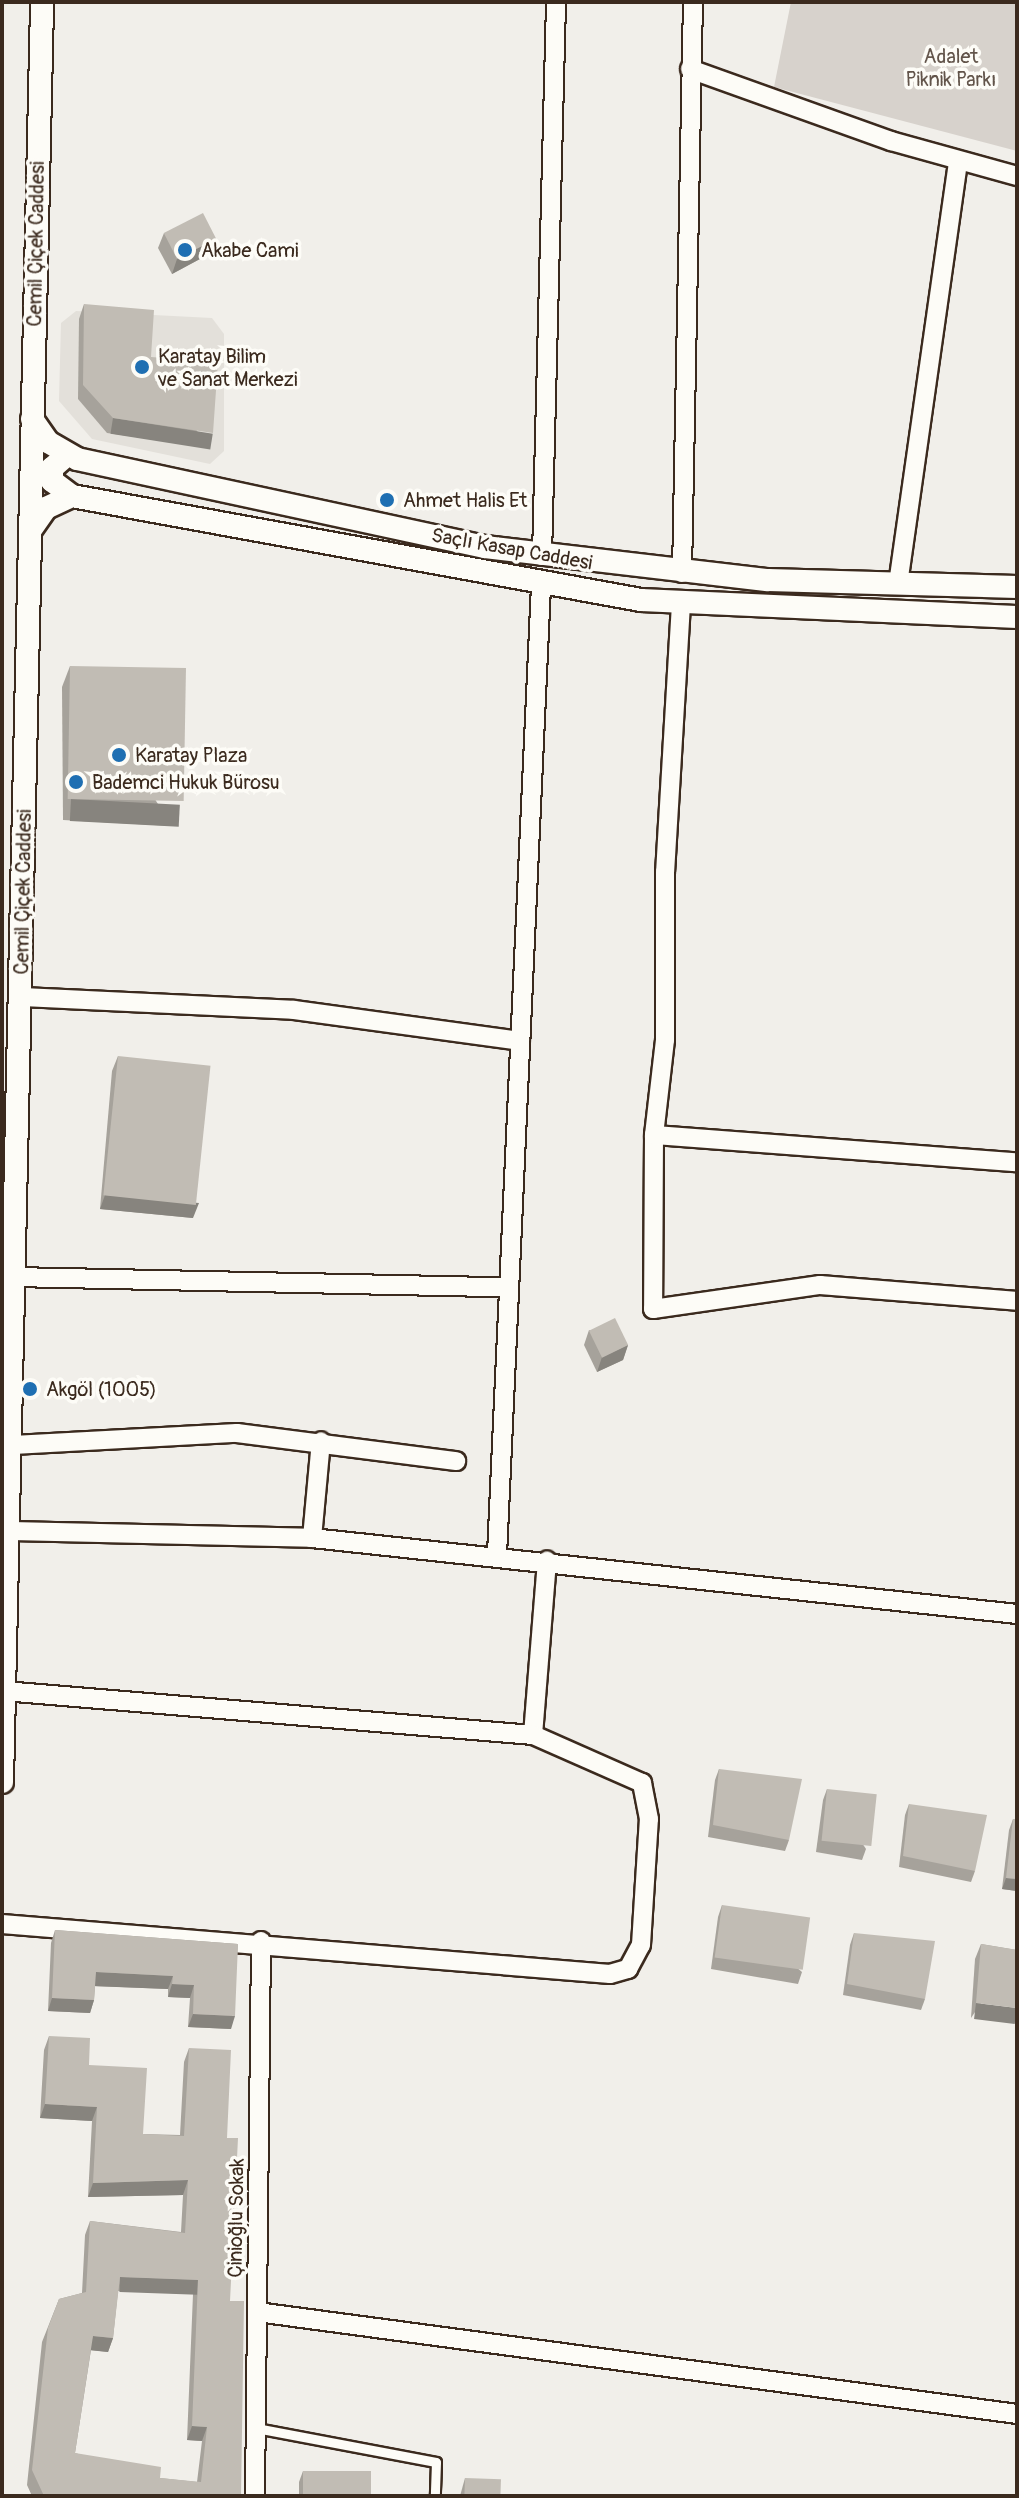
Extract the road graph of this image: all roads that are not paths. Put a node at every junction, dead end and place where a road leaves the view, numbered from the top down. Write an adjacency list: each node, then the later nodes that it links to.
1 (42, 2): 7 (street, Cemil Çiçek Caddesi)
2 (556, 2): 11 (street)
3 (693, 2): 4 (street)
4 (690, 69): 5 (street); 12 (street)
5 (958, 162): 6 (street); 13 (street)
6 (1017, 176)
7 (32, 419): 8 (street); 10 (street, Cemil Çiçek Caddesi)
8 (67, 455): 9 (street); 11 (street, Saçlı Kasap Caddesi)
9 (72, 496): 10 (street); 14 (street, Saçlı Kasap Caddesi)
10 (30, 532): 18 (street, Cemil Çiçek Caddesi)
11 (542, 556): 12 (street, Saçlı Kasap Caddesi)
12 (682, 573): 13 (street, Saçlı Kasap Caddesi)
13 (898, 584): 15 (street, Saçlı Kasap Caddesi)
14 (541, 586): 16 (street, Saçlı Kasap Caddesi); 19 (street)
15 (1017, 587)
16 (681, 604): 17 (street, Saçlı Kasap Caddesi); 20 (street)
17 (1017, 617)
18 (21, 997): 19 (street); 22 (street, Cemil Çiçek Caddesi)
19 (520, 1041): 23 (street)
20 (654, 1135): 21 (street); 24 (street)
21 (1017, 1162)
22 (13, 1277): 23 (street); 26 (street, Cemil Çiçek Caddesi)
23 (509, 1287): 30 (street)
24 (1017, 1301)
25 (321, 1441): 26 (street); 27 (street); 29 (street)
26 (13, 1445): 28 (street, Cemil Çiçek Caddesi)
27 (456, 1461)
28 (6, 1531): 29 (street); 33 (street, Cemil Çiçek Caddesi)
29 (312, 1538): 30 (street)
30 (497, 1555): 31 (street)
31 (547, 1561): 32 (street); 34 (street)
32 (1017, 1614)
33 (4, 1691): 34 (street); 35 (street, Cemil Çiçek Caddesi)
34 (533, 1735): 37 (street)
35 (2, 1782)
36 (2, 1924): 37 (street)
37 (261, 1941): 38 (street, Çinioğlu Sokak)
38 (257, 2312): 39 (street); 40 (street, Çinioğlu Sokak)
39 (1017, 2414)
40 (256, 2428): 41 (street, Çinioğlu Sokak); 42 (lane)
41 (255, 2496)
42 (435, 2496)

